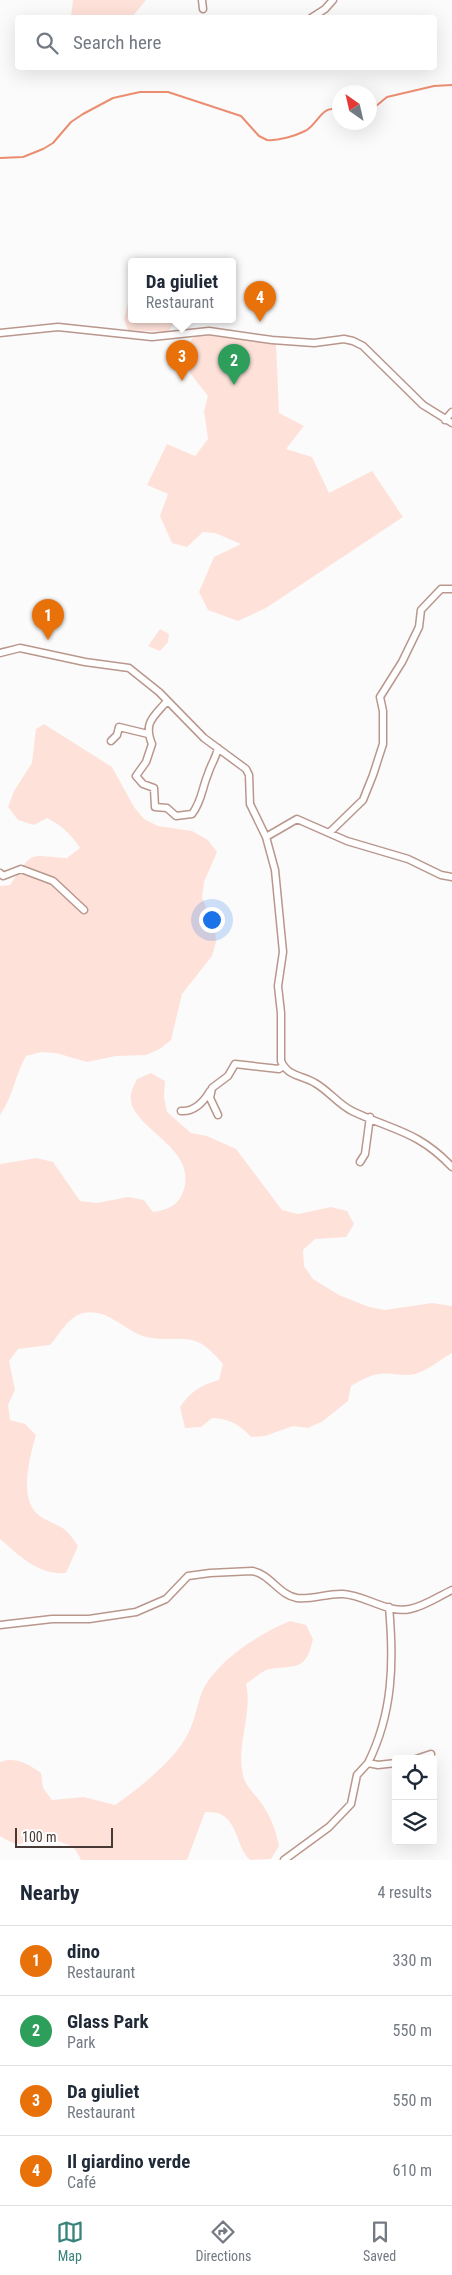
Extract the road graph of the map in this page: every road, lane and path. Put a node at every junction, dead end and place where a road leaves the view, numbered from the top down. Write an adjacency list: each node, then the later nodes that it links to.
1 (202, 0): 3 (street)
2 (333, 0): 4 (street)
3 (203, 9)
4 (316, 15)
5 (0, 333): 7 (street)
6 (452, 412): 7 (street)
7 (445, 420): 8 (street)
8 (452, 423)
9 (452, 589): 15 (street)
10 (0, 653): 11 (street)
11 (168, 701): 12 (street); 14 (street)
12 (148, 734): 13 (street); 14 (street)
13 (111, 741)
14 (218, 748): 16 (street)
15 (329, 833): 16 (street); 18 (street)
16 (266, 837): 20 (street)
17 (0, 873): 19 (street)
18 (452, 877)
19 (84, 910)
20 (283, 1066): 21 (street); 24 (street)
21 (212, 1088): 22 (street); 23 (street)
22 (181, 1111)
23 (218, 1115)
24 (370, 1117): 25 (street); 26 (street)
25 (360, 1162)
26 (452, 1167)
27 (452, 1590): 28 (street)
28 (390, 1607): 29 (street); 33 (street)
29 (0, 1625)
30 (431, 1754): 31 (street)
31 (428, 1755)
32 (392, 1763): 33 (street)
33 (368, 1764): 34 (street)
34 (284, 1860)

